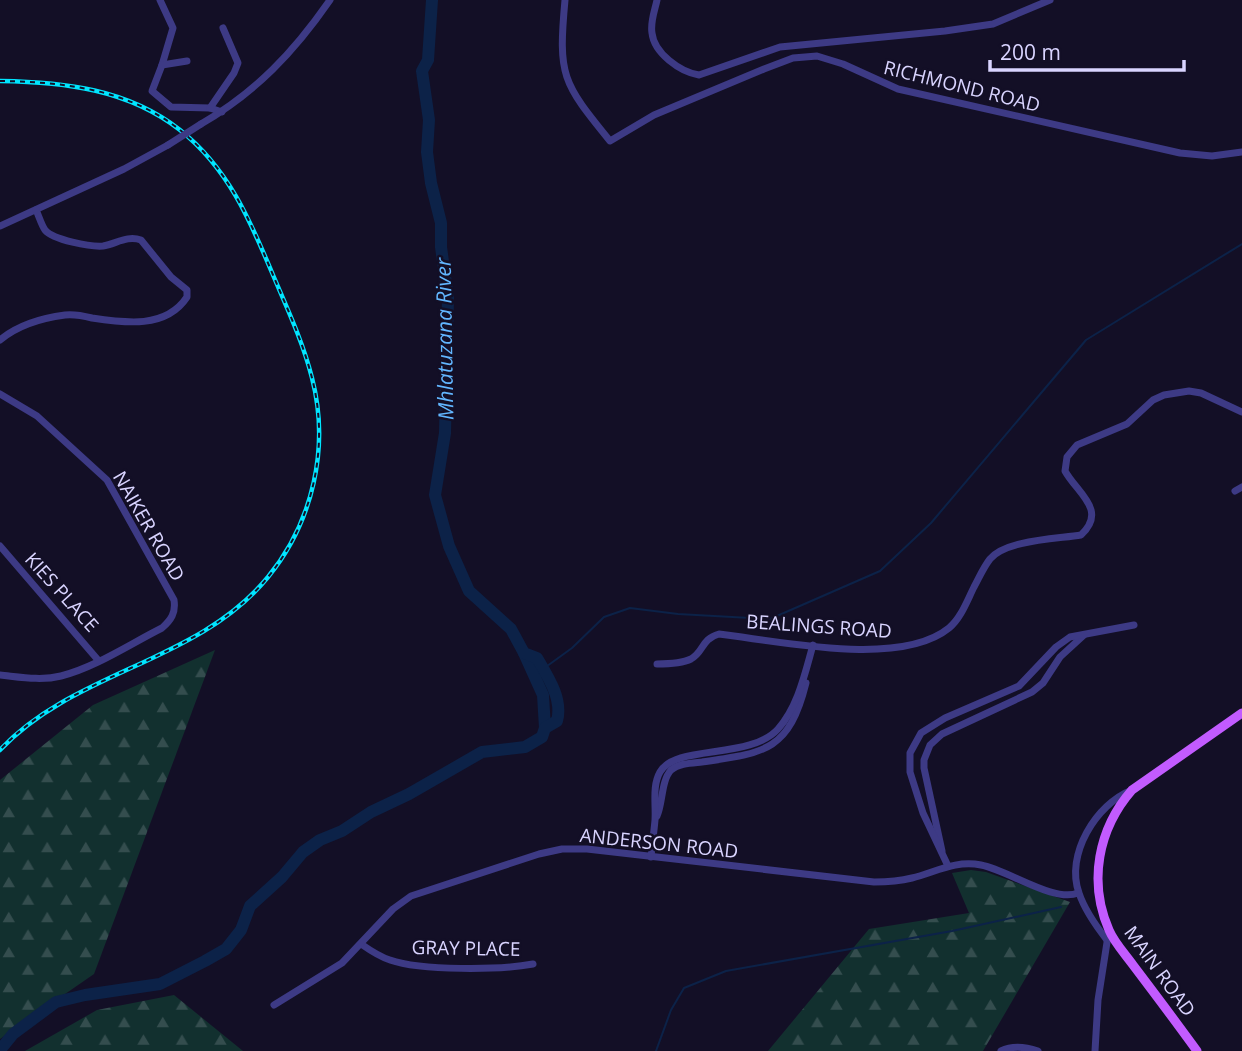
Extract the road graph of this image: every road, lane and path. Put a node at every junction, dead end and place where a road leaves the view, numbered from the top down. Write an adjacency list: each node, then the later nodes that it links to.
1 (160, 0): 8 (street)
2 (330, 0): 10 (street)
3 (565, 0): 11 (street, RICHMOND ROAD)
4 (657, 0): 5 (street)
5 (1050, 0)
6 (223, 27): 9 (street)
7 (187, 61): 8 (street)
8 (162, 65): 9 (street)
9 (211, 108): 10 (street)
10 (222, 112): 12 (street, bridge)
11 (1242, 152)
12 (36, 210): 13 (street); 14 (street)
13 (0, 226)
14 (0, 340)
15 (0, 394): 21 (street, NAIKER ROAD)
16 (1242, 412): 20 (street, BEALINGS ROAD)
17 (0, 546): 21 (street, KIES PLACE)
18 (1135, 625): 19 (street)
19 (1084, 634): 26 (street); 26 (street)
20 (814, 645): 22 (street, BEALINGS ROAD); 27 (street)
21 (98, 660): 23 (street, NAIKER ROAD)
22 (657, 664)
23 (0, 676)
24 (1242, 713): 25 (main road, MAIN ROAD)
25 (1132, 790): 29 (street, MAIN ROAD); 30 (main road, MAIN ROAD)
26 (942, 855): 28 (street)
27 (650, 857): 28 (street, ANDERSON ROAD); 31 (street, ANDERSON ROAD)
28 (948, 866): 29 (street, ANDERSON ROAD)
29 (1078, 892): 30 (street, MAIN ROAD)
30 (1108, 936): 36 (street); 37 (main road, MAIN ROAD)
31 (361, 944): 32 (street, GRAY PLACE); 33 (street, ANDERSON ROAD)
32 (533, 964)
33 (274, 1005)
34 (1000, 1051): 35 (street)
35 (1038, 1051)
36 (1095, 1051)
37 (1197, 1051)

